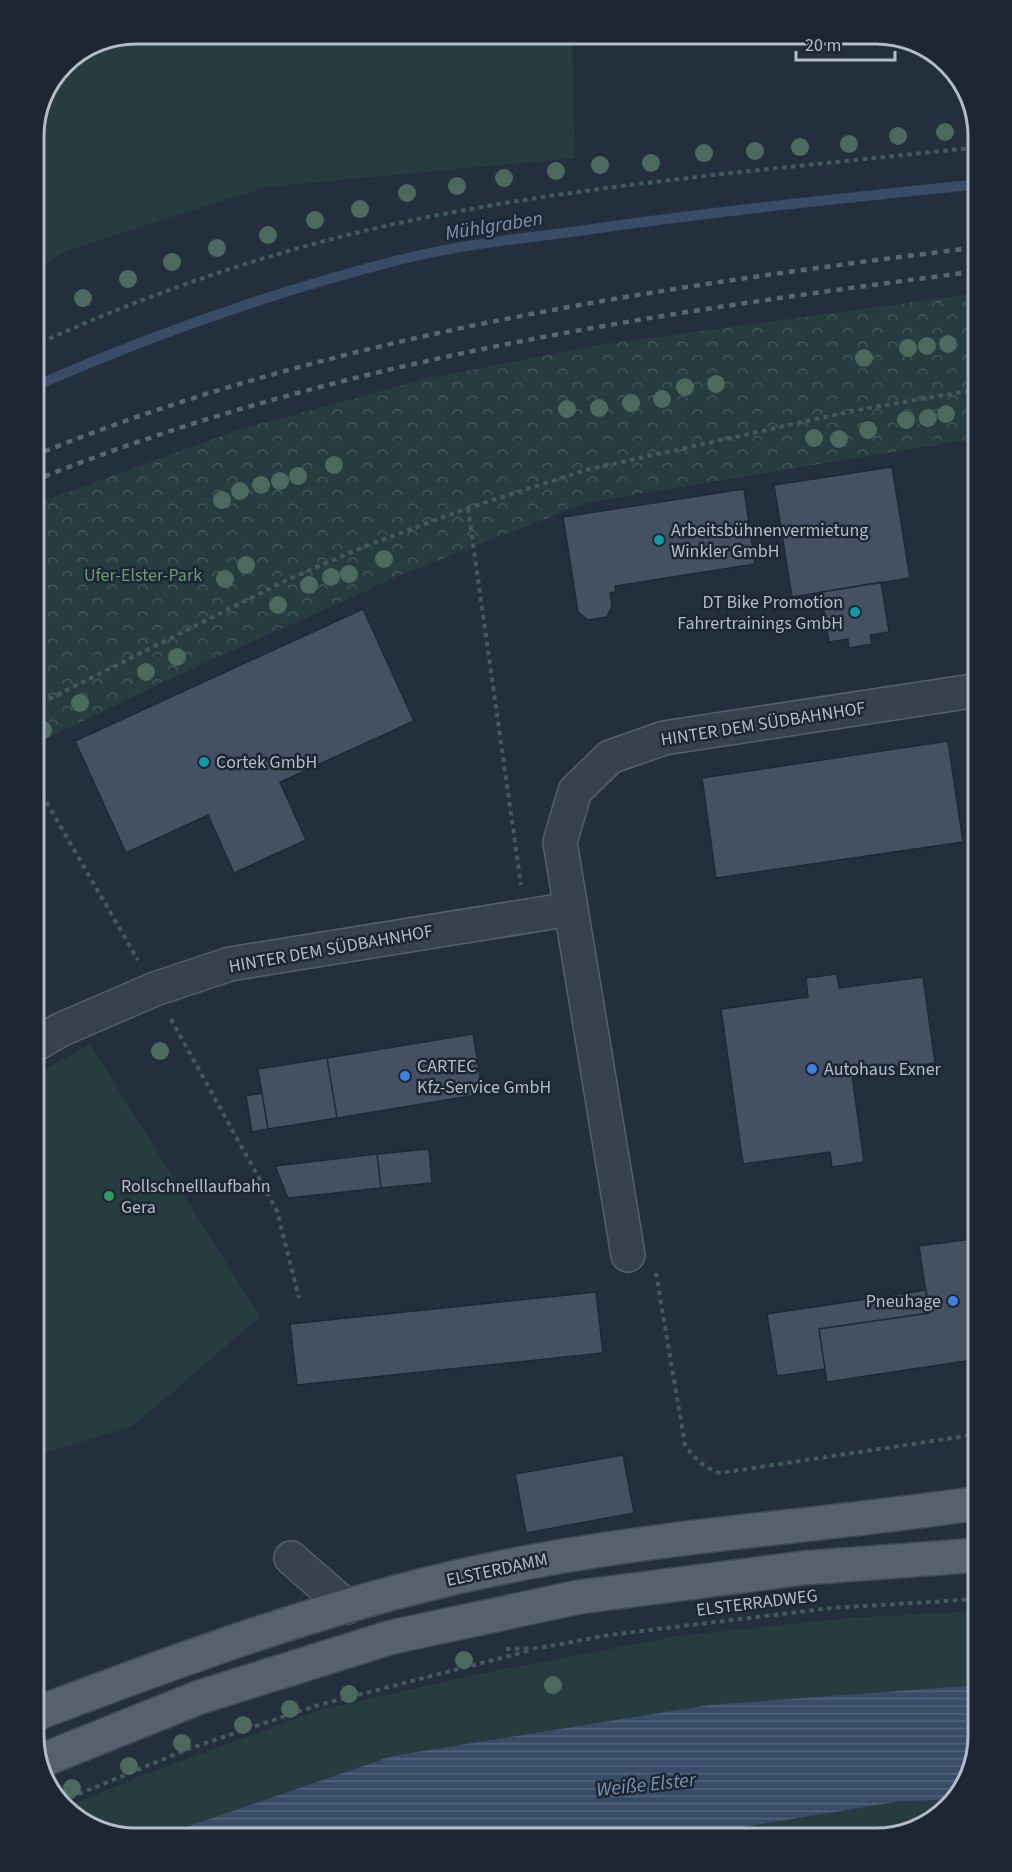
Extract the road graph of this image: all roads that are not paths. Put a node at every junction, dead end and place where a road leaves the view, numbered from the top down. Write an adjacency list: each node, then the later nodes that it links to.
1 (968, 692): 2 (street, HINTER DEM SÜDBAHNHOF)
2 (571, 909): 3 (street, HINTER DEM SÜDBAHNHOF); 4 (street, HINTER DEM SÜDBAHNHOF)
3 (43, 1040)
4 (641, 1261)
5 (968, 1505): 8 (main road, ELSTERDAMM)
6 (968, 1556): 10 (main road)
7 (291, 1558): 8 (street)
8 (347, 1607): 9 (main road, ELSTERDAMM)
9 (43, 1710)
10 (47, 1759)

